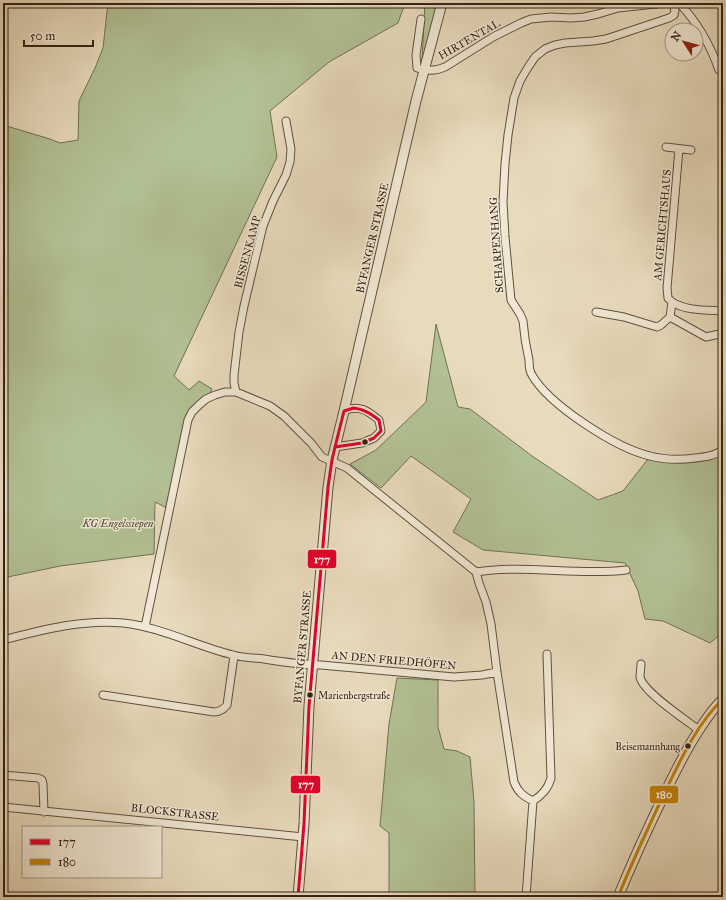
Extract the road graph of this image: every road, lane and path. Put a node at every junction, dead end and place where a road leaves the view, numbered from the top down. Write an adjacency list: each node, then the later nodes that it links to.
1 (442, 3): 6 (street, BYFANGER STRASSE)
2 (665, 3): 6 (street, HIRTENTAL)
3 (672, 3): 20 (street, SCHARPENHANG)
4 (679, 3): 7 (street)
5 (421, 19): 6 (street)
6 (424, 70): 18 (street, BYFANGER STRASSE)
7 (719, 70)
8 (286, 121): 17 (street, BISSENKAMP)
9 (666, 147): 10 (street)
10 (679, 148): 11 (street); 12 (street, AM GERICHTSHAUS)
11 (691, 150)
12 (672, 302): 13 (street); 15 (street, AM GERICHTSHAUS)
13 (723, 311)
14 (596, 312): 15 (street)
15 (670, 317): 16 (street)
16 (723, 336)
17 (236, 392): 21 (street); 24 (street)
18 (344, 411): 19 (street, BYFANGER STRASSE); 19 (street)
19 (335, 447): 21 (street, BYFANGER STRASSE)
20 (723, 449)
21 (332, 460): 23 (street); 29 (street, BYFANGER STRASSE)
22 (626, 570): 23 (street)
23 (476, 572): 30 (street)
24 (145, 627): 25 (street); 27 (street)
25 (3, 640)
26 (547, 654): 35 (street)
27 (234, 656): 29 (street); 31 (street)
28 (642, 664): 33 (street)
29 (312, 665): 30 (street, AN DEN FRIEDHÖFEN); 38 (street, BYFANGER STRASSE)
30 (497, 672): 35 (street)
31 (102, 695)
32 (723, 699): 33 (street)
33 (699, 730): 41 (street)
34 (3, 775): 37 (street)
35 (533, 802): 40 (street)
36 (3, 807): 37 (street, BLOCKSTRASSE)
37 (44, 812): 38 (street, BLOCKSTRASSE)
38 (303, 837): 39 (street, BYFANGER STRASSE)
39 (298, 897)
40 (526, 897)
41 (618, 897)

